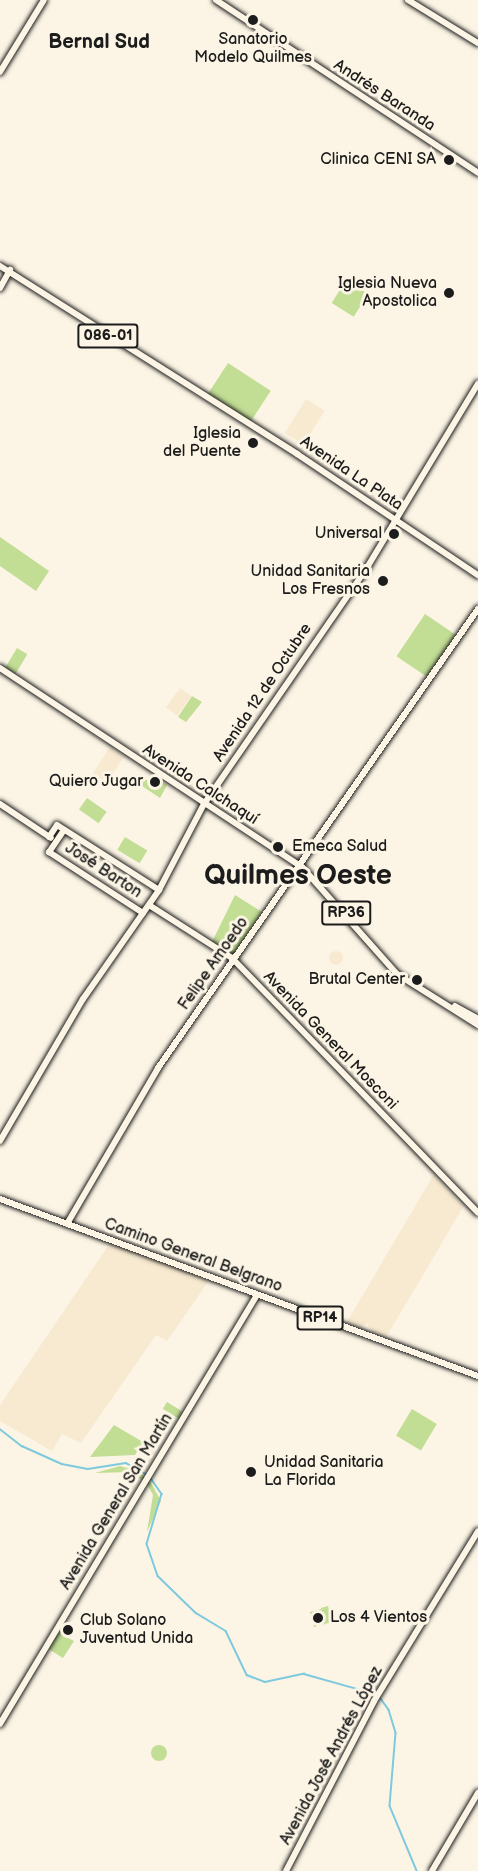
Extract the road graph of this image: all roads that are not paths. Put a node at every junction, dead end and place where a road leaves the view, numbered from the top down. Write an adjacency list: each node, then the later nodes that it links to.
1 (44, 0): 5 (main road)
2 (218, 0): 6 (main road, Andrés Baranda)
3 (408, 0): 4 (main road)
4 (478, 43)
5 (0, 72)
6 (478, 172)
7 (0, 265): 8 (main road, 086-01)
8 (10, 271): 9 (main road); 11 (main road, Avenida La Plata / 086-01)
9 (0, 286)
10 (478, 384): 11 (main road, Avenida 12 de Octubre)
11 (397, 521): 12 (main road, Avenida La Plata / 086-01); 16 (main road, Avenida 12 de Octubre)
12 (478, 575)
13 (478, 609): 20 (main road, Felipe Amoedo)
14 (0, 668): 16 (main road, Avenida Calchaquí / RP36)
15 (0, 803): 18 (main road)
16 (204, 804): 20 (main road, Avenida Calchaquí / RP36); 21 (main road, Avenida 12 de Octubre)
17 (64, 830): 18 (main road); 19 (main road); 21 (main road)
18 (49, 836): 19 (main road)
19 (56, 842): 23 (main road, José Barton)
20 (298, 865): 24 (main road, Felipe Amoedo); 25 (main road, Avenida Calchaquí / RP36)
21 (159, 890): 22 (main road, Avenida 12 de Octubre)
22 (149, 905): 23 (main road, Avenida 12 de Octubre); 24 (main road, Avenida General Mosconi)
23 (143, 913): 28 (main road, Avenida 12 de Octubre)
24 (234, 961): 30 (main road, Avenida General Mosconi); 31 (main road, Felipe Amoedo)
25 (394, 970): 26 (main road, Avenida Calchaquí / RP36); 27 (main road, Avenida Calchaquí / RP36)
26 (478, 1019)
27 (478, 1025)
28 (0, 1142)
29 (0, 1199): 31 (main road, Camino General Belgrano / RP14)
30 (478, 1213)
31 (68, 1224): 32 (main road, Camino General Belgrano / RP14)
32 (257, 1294): 33 (main road, Camino General Belgrano / RP14); 35 (main road, Avenida General San Martín)
33 (478, 1376)
34 (478, 1531): 37 (main road, Avenida José Andrés López)
35 (0, 1724)
36 (478, 1793): 38 (main road)
37 (286, 1871)
38 (432, 1871)

